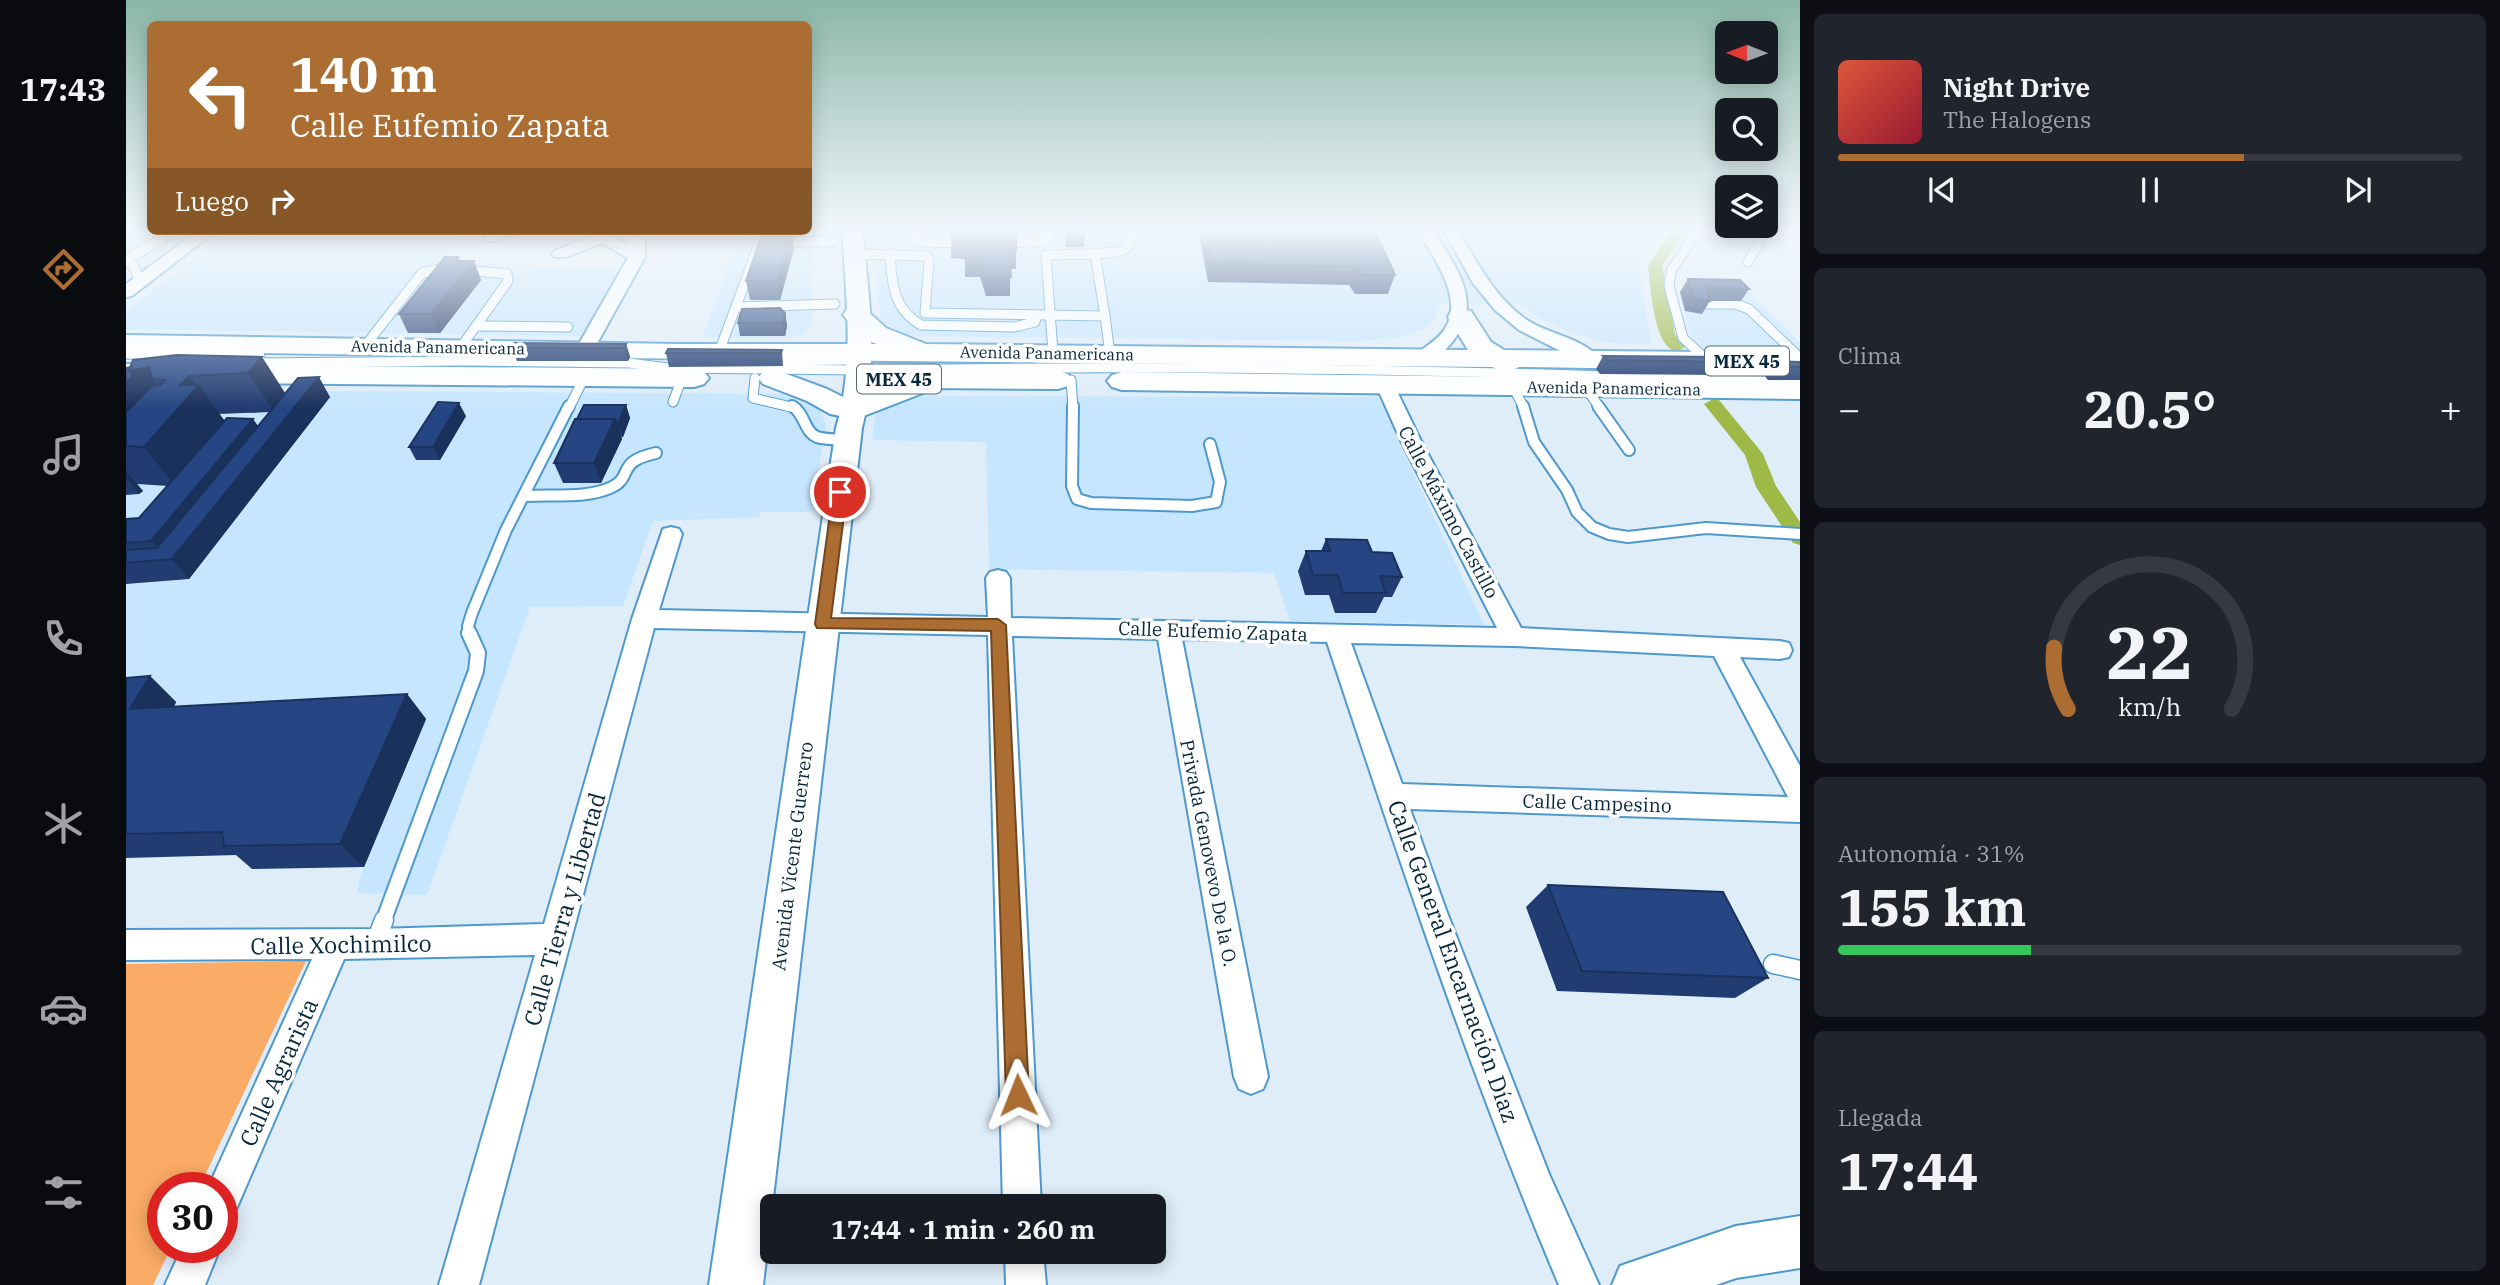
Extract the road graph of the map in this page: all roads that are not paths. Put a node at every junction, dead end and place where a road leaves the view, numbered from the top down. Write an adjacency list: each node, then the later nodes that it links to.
1 (407, 289): 24 (lane)
2 (502, 289): 22 (lane)
3 (617, 289): 26 (street)
4 (744, 289): 15 (lane)
5 (842, 289): 25 (street, Avenida Vicente Guerrero)
6 (851, 289): 25 (street, Avenida Vicente Guerrero)
7 (893, 289): 21 (lane)
8 (927, 289): 16 (lane)
9 (1048, 289): 18 (lane)
10 (1101, 289): 19 (lane)
11 (1456, 289): 20 (street)
12 (1485, 289): 41 (street)
13 (1671, 289): 32 (lane)
14 (1707, 304): 31 (lane)
15 (737, 307): 25 (lane); 27 (lane)
16 (925, 313): 17 (lane); 21 (lane)
17 (1037, 315): 18 (lane); 21 (lane)
18 (1049, 315): 19 (lane); 28 (lane)
19 (1105, 316): 30 (lane)
20 (1461, 317): 35 (street); 37 (main road)
21 (909, 320)
22 (468, 337): 24 (main road, Avenida Panamericana / MEX 45); 26 (main road, Avenida Panamericana / MEX 45)
23 (126, 343): 24 (main road, Avenida Panamericana / MEX 45)
24 (365, 346)
25 (845, 350): 29 (lane); 33 (lane); 34 (main road, Avenida Panamericana / MEX 45); 34 (main road); 35 (lane); 36 (main road, Avenida Panamericana / MEX 45); 36 (main road); 46 (street, Avenida Vicente Guerrero)
26 (579, 351): 27 (main road, Avenida Panamericana / MEX 45); 36 (main road, Avenida Panamericana / MEX 45); 39 (main road, Avenida Panamericana / MEX 45); 50 (lane)
27 (719, 352): 36 (main road, Avenida Panamericana / MEX 45)
28 (1053, 353): 30 (main road, Avenida Panamericana / MEX 45); 34 (main road, Avenida Panamericana / MEX 45)
29 (126, 354)
30 (1110, 354): 35 (main road, Avenida Panamericana / MEX 45)
31 (1800, 360): 32 (main road, Avenida Panamericana / MEX 45)
32 (1701, 361): 40 (main road, Avenida Panamericana / MEX 45)
33 (126, 362)
34 (946, 366): 42 (main road, Avenida Panamericana / MEX 45); 46 (main road)
35 (1441, 368): 37 (main road, Avenida Panamericana / MEX 45); 44 (main road, Avenida Panamericana / MEX 45)
36 (769, 369): 46 (main road)
37 (1513, 371): 38 (lane); 41 (main road, Avenida Panamericana / MEX 45); 41 (main road, Avenida Panamericana / MEX 45); 43 (lane); 52 (lane)
38 (1800, 372)
39 (126, 373)
40 (1668, 374): 41 (main road, Avenida Panamericana / MEX 45); 45 (main road, Avenida Panamericana / MEX 45)
41 (1580, 378): 48 (lane)
42 (1071, 380): 44 (main road, Avenida Panamericana / MEX 45); 47 (lane)
43 (1800, 382)
44 (1385, 385): 59 (street, Calle Máximo Castillo)
45 (1800, 390)
46 (848, 421): 55 (street, Avenida Vicente Guerrero)
47 (1210, 444)
48 (1629, 450)
49 (656, 453): 50 (lane)
50 (525, 496): 66 (lane)
51 (671, 534): 54 (street, Calle Tierra y Libertad)
52 (1800, 534)
53 (998, 578): 56 (street)
54 (644, 620): 55 (street, Calle Eufemio Zapata); 65 (street, Calle Tierra y Libertad)
55 (823, 624): 56 (street, Calle Eufemio Zapata); 79 (street, Avenida Vicente Guerrero)
56 (998, 625): 57 (street, Calle Eufemio Zapata); 73 (street)
57 (1168, 629): 58 (street, Calle Eufemio Zapata); 71 (street, Privada Genovevo De la O.)
58 (1336, 634): 59 (street, Calle Eufemio Zapata); 63 (street, Calle General Encarnación Díaz)
59 (1514, 637): 60 (street, Calle Eufemio Zapata)
60 (1723, 649): 61 (street, Calle Eufemio Zapata); 62 (street)
61 (1780, 650)
62 (1800, 792)
63 (1394, 796): 64 (street, Calle Campesino); 81 (street, Calle General Encarnación Díaz)
64 (1800, 810)
65 (556, 939): 66 (street, Calle Xochimilco); 78 (street, Calle Tierra y Libertad)
66 (375, 944): 68 (street, Calle Xochimilco)
67 (126, 945): 68 (street, Calle Xochimilco)
68 (334, 945): 72 (street, Calle Agrarista)
69 (1773, 964): 70 (lane)
70 (1800, 970)
71 (1251, 1077)
72 (234, 1172)
73 (1022, 1194)
74 (1800, 1242): 82 (street)
75 (195, 1263): 77 (street)
76 (1025, 1264): 80 (street)
77 (185, 1285)
78 (458, 1285)
79 (736, 1285)
80 (1026, 1285)
81 (1579, 1285)
82 (1639, 1285)

